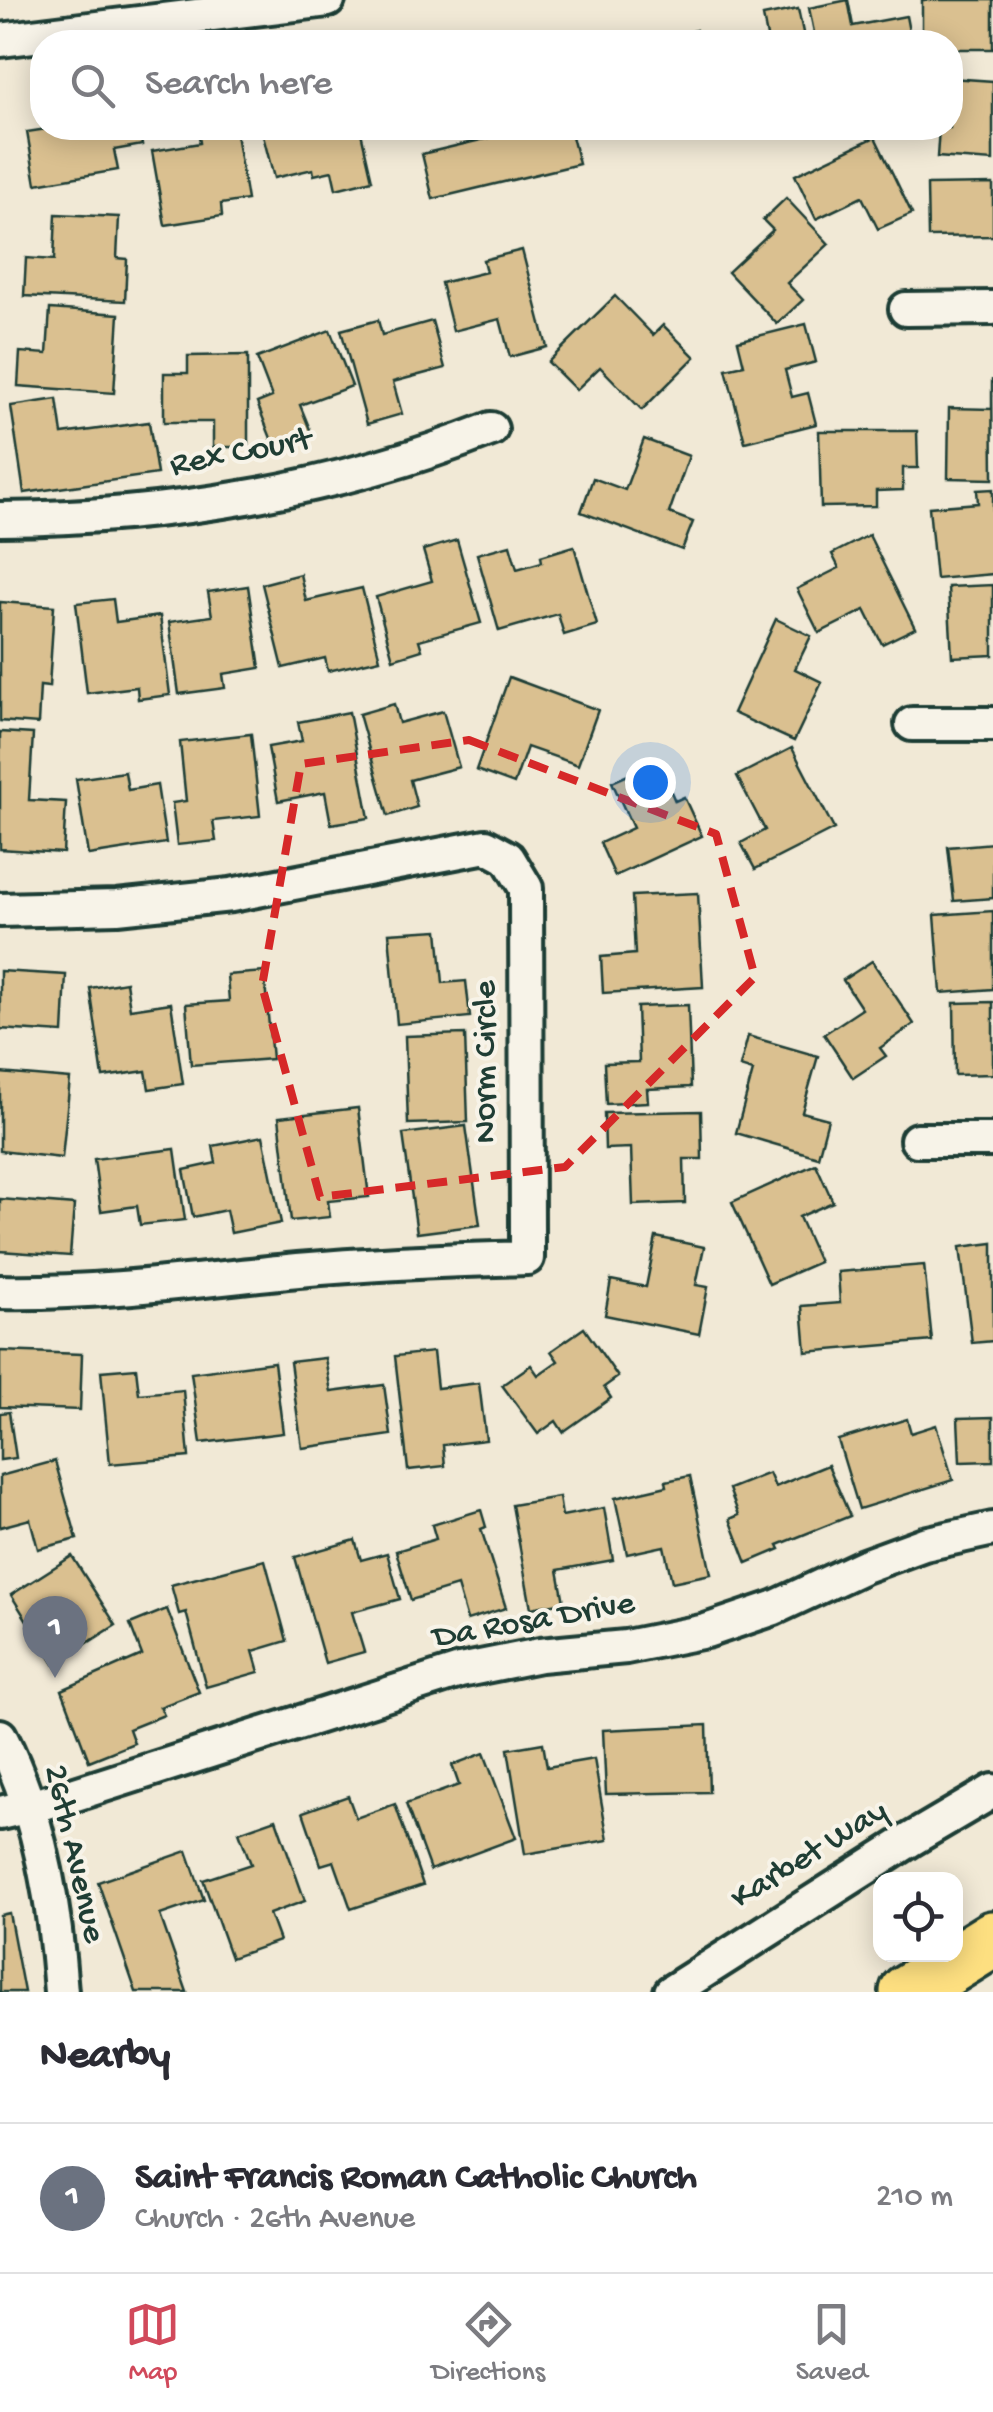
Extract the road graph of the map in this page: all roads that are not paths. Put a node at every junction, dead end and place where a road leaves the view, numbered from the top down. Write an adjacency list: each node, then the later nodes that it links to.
1 (328, 0): 2 (street)
2 (82, 30)
3 (30, 36): 4 (street)
4 (0, 40)
5 (993, 308): 6 (street)
6 (906, 310)
7 (490, 430): 8 (street, Rex Court)
8 (0, 519)
9 (912, 724): 10 (street)
10 (993, 724)
11 (0, 910): 14 (street, Norm Circle)
12 (918, 1140): 13 (street)
13 (993, 1140)
14 (0, 1292)
15 (993, 1529): 18 (street, Da Rosa Drive)
16 (0, 1736): 18 (street, 26th Avenue)
17 (993, 1791): 21 (street, Karbet Way)
18 (14, 1810): 20 (street, 26th Avenue)
19 (993, 1939): 22 (highway)
20 (61, 1992)
21 (671, 1992)
22 (908, 1992)

